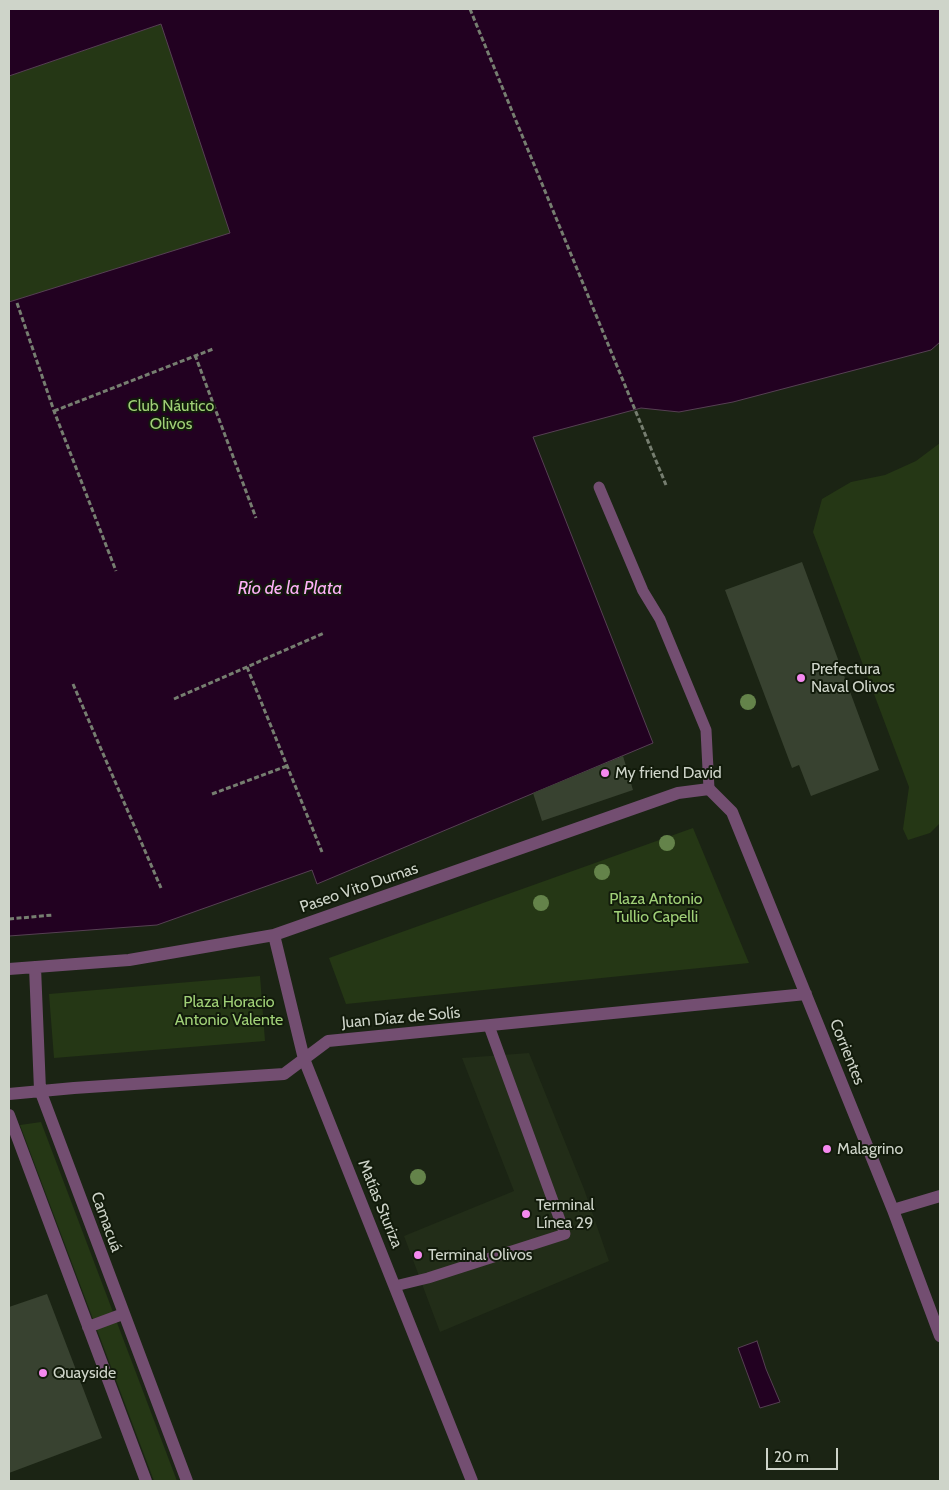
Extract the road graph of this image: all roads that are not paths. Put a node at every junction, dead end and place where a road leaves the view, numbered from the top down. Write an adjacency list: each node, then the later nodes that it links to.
1 (599, 487): 2 (lane)
2 (709, 789): 3 (street, Paseo Vito Dumas); 6 (street, Corrientes)
3 (274, 935): 4 (street, Paseo Vito Dumas); 8 (street, Matías Sturiza)
4 (35, 967): 5 (street, Paseo Vito Dumas); 9 (street, Camacuá)
5 (9, 969)
6 (806, 994): 7 (street, Juan Díaz de Solís); 13 (street, Corrientes)
7 (490, 1026): 8 (street, Juan Díaz de Solís); 14 (lane)
8 (304, 1059): 9 (street, Juan Díaz de Solís); 14 (street, Matías Sturiza)
9 (40, 1090): 10 (street, Juan Díaz de Solís); 15 (street, Camacuá)
10 (9, 1094)
11 (9, 1115): 16 (street)
12 (940, 1196): 13 (street)
13 (893, 1210): 17 (street, Corrientes)
14 (395, 1286): 20 (street, Matías Sturiza)
15 (123, 1314): 16 (street); 19 (street, Camacuá)
16 (88, 1326): 18 (street)
17 (940, 1336)
18 (146, 1481)
19 (186, 1481)
20 (472, 1481)

